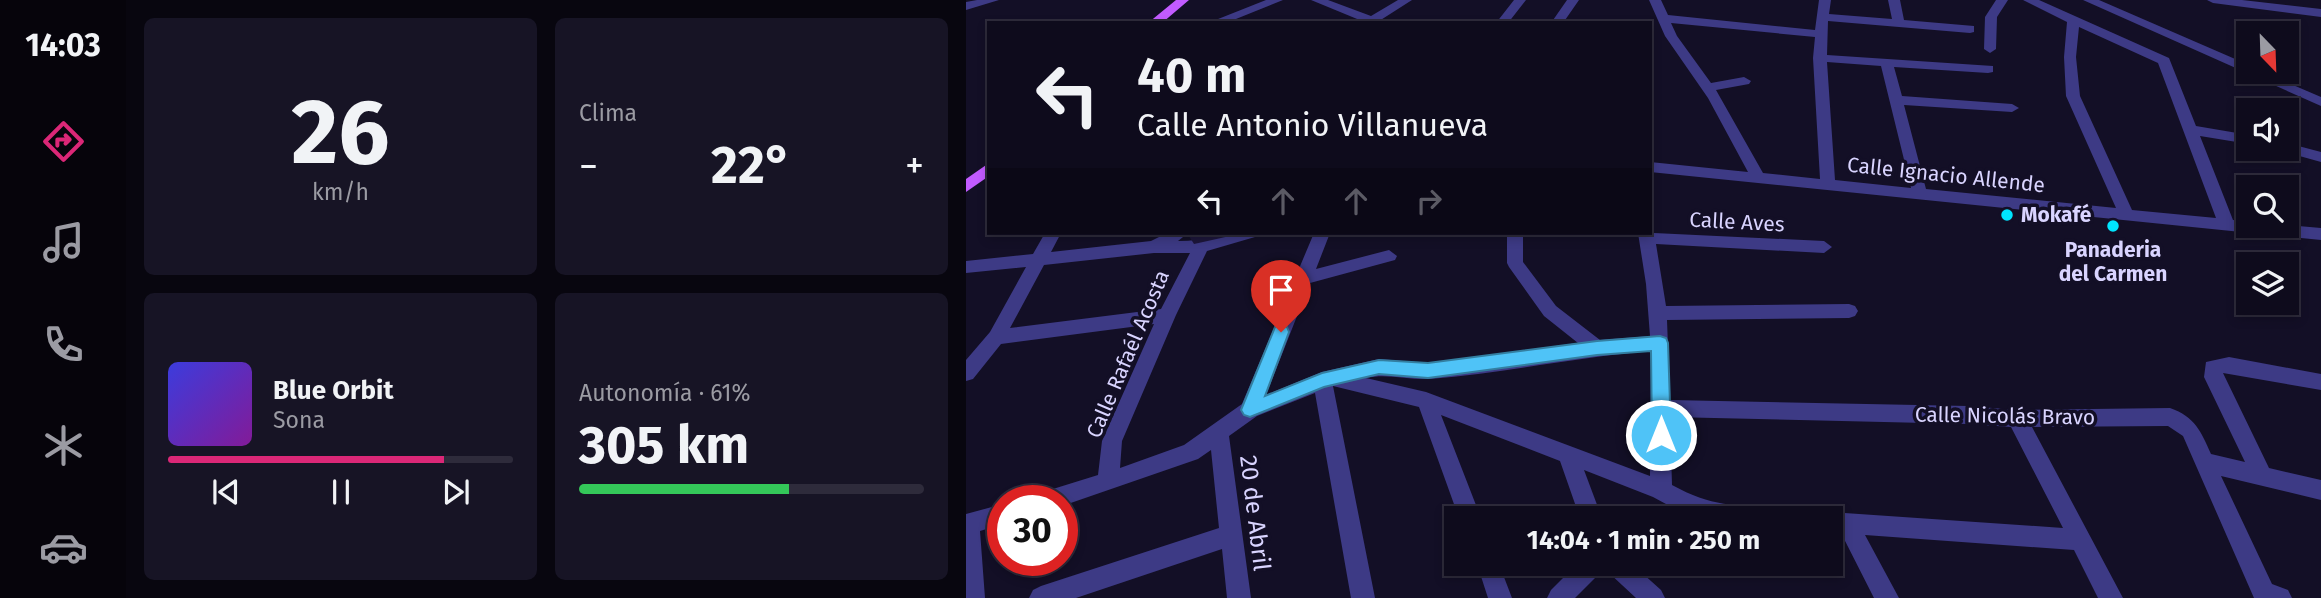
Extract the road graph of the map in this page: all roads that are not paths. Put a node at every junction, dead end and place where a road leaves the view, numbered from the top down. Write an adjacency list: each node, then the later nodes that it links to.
1 (993, 0): 17 (street)
2 (1183, 0): 21 (main road)
3 (1194, 0): 22 (main road)
4 (1277, 0): 23 (street)
5 (1317, 0): 24 (street)
6 (1406, 0): 25 (street)
7 (1520, 0): 26 (street)
8 (1573, 0): 27 (street)
9 (1655, 0): 20 (street)
10 (1825, 0): 19 (street)
11 (1894, 0): 29 (street)
12 (2002, 0): 32 (street)
13 (2029, 0): 28 (street)
14 (2089, 0): 35 (street)
15 (2213, 0): 18 (street)
16 (2296, 0): 18 (street)
17 (966, 2)
18 (2320, 13)
19 (1822, 17): 29 (street); 31 (street)
20 (1662, 18): 31 (street); 39 (street)
21 (1157, 21)
22 (1168, 21)
23 (1219, 21)
24 (1367, 21)
25 (1371, 21)
26 (1504, 21)
27 (1558, 21)
28 (2073, 21): 43 (street); 55 (street)
29 (1899, 24): 30 (street)
30 (1970, 29)
31 (1820, 34): 33 (street)
32 (1990, 49)
33 (1819, 58): 34 (street); 52 (street)
34 (1886, 62): 36 (street); 40 (street)
35 (2236, 64)
36 (1988, 69)
37 (1744, 81): 39 (street)
38 (2280, 84): 41 (street)
39 (1709, 87): 51 (street)
40 (1896, 100): 42 (street); 54 (street)
41 (2321, 102)
42 (2012, 108)
43 (2192, 130): 44 (street); 56 (street)
44 (2236, 138)
45 (2299, 151): 46 (street)
46 (2321, 157)
47 (987, 159): 50 (main road)
48 (1652, 167): 51 (street, Calle Ignacio Allende)
49 (987, 170): 53 (main road)
50 (966, 176)
51 (1759, 179): 52 (street, Calle Ignacio Allende)
52 (1828, 183): 54 (street, Calle Ignacio Allende)
53 (966, 187)
54 (1920, 195): 55 (street, Calle Ignacio Allende)
55 (2127, 215): 56 (street, Calle Ignacio Allende)
56 (2227, 225): 57 (street, Calle Ignacio Allende)
57 (2321, 234)
58 (1052, 235): 68 (street)
59 (1176, 235): 64 (street)
60 (1235, 235): 65 (street)
61 (1321, 235): 70 (street)
62 (1515, 235): 76 (street)
63 (1646, 236): 66 (street, Calle Aves); 72 (street)
64 (1154, 247): 65 (street); 68 (street)
65 (1201, 247): 73 (street, Calle Rafaél Acosta)
66 (1825, 247)
67 (1389, 256): 70 (street)
68 (1040, 259): 69 (street); 74 (street)
69 (966, 267)
70 (1301, 279): 83 (street)
71 (1849, 311): 72 (street)
72 (1658, 313): 75 (street)
73 (1167, 315): 74 (street); 89 (street, Calle Rafaél Acosta)
74 (996, 337): 78 (street)
75 (1660, 343): 76 (street); 82 (street)
76 (1597, 348): 77 (street)
77 (1428, 370): 79 (street); 81 (street)
78 (966, 373)
79 (1326, 379): 81 (street); 83 (street); 109 (street)
80 (2321, 382): 88 (street)
81 (1416, 397): 86 (street); 93 (street)
82 (1662, 408): 84 (street, Calle Nicolás Bravo); 92 (street)
83 (1250, 410): 85 (street)
84 (2017, 419): 87 (street, Calle Nicolás Bravo); 101 (street)
85 (1219, 435): 89 (street); 100 (street, 20 de Abril)
86 (1568, 454): 92 (street); 94 (street)
87 (2204, 462): 88 (street); 105 (street, Calle Nicolás Bravo)
88 (2262, 476): 90 (street)
89 (1108, 482): 91 (street)
90 (2321, 490)
91 (1078, 491)
92 (1661, 491): 95 (street)
93 (1466, 506)
94 (1587, 506)
95 (1689, 506)
96 (987, 519): 98 (street)
97 (1843, 522): 101 (street)
98 (968, 524): 106 (street)
99 (1843, 528): 113 (street)
100 (1232, 535): 107 (street); 108 (street, 20 de Abril)
101 (2080, 540): 114 (street)
102 (1492, 576): 110 (street)
103 (1581, 576): 111 (street)
104 (1629, 576): 112 (street)
105 (2272, 596)
106 (973, 598)
107 (1041, 598)
108 (1239, 598)
109 (1363, 598)
110 (1500, 598)
111 (1559, 598)
112 (1653, 598)
113 (1887, 598)
114 (2111, 598)

